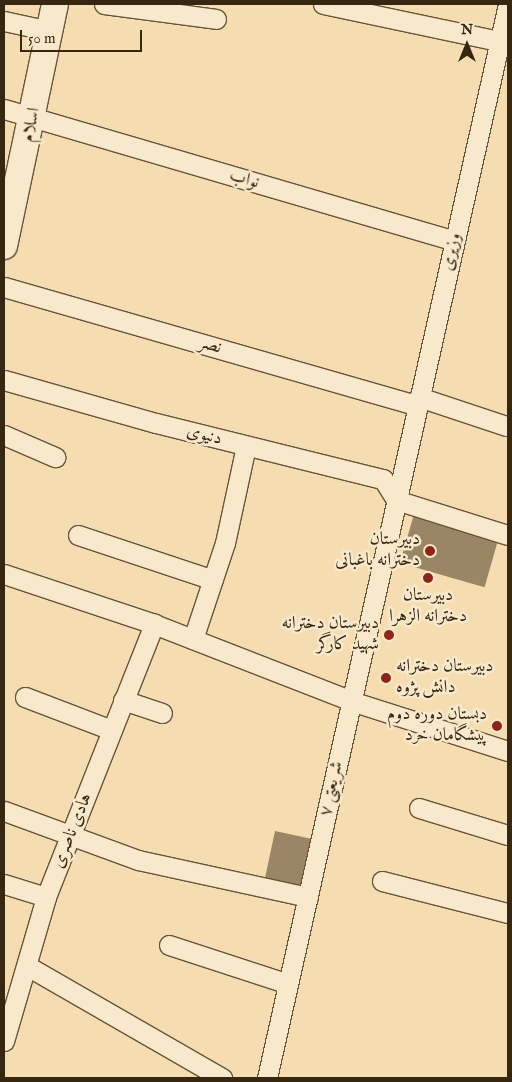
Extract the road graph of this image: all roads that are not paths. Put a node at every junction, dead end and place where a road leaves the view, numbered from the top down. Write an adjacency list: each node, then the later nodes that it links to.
1 (55, 4): 7 (street, اسلام)
2 (104, 4): 5 (street)
3 (323, 4): 8 (street)
4 (506, 16): 8 (street, وزیری)
5 (216, 19)
6 (4, 21): 7 (street)
7 (50, 31): 10 (street, اسلام)
8 (499, 41): 12 (street, وزیری)
9 (4, 109): 10 (street, نواب)
10 (34, 118): 11 (street, اسلام); 12 (street, نواب)
11 (9, 204): 13 (street, اسلام)
12 (454, 241): 16 (street, وزیری)
13 (4, 246)
14 (4, 286): 16 (street, نصر)
15 (4, 380): 19 (street, دنیوی)
16 (417, 401): 17 (street, نصر); 21 (street, وزیری)
17 (506, 426)
18 (4, 435): 20 (street)
19 (246, 446): 21 (street, دنیوی); 25 (street)
20 (54, 457)
21 (396, 500): 23 (street); 30 (street, شریعتی ۷)
22 (78, 535): 25 (street)
23 (508, 536)
24 (4, 574): 26 (street)
25 (213, 580): 27 (street)
26 (154, 624): 27 (street); 29 (street, هادی ناصری)
27 (193, 640): 30 (street)
28 (25, 697): 32 (street)
29 (123, 700): 31 (street); 32 (street, هادی ناصری)
30 (351, 701): 33 (street); 41 (street, شریعتی ۷)
31 (162, 713)
32 (112, 730): 37 (street, هادی ناصری)
33 (508, 751)
34 (419, 808): 36 (street)
35 (4, 811): 37 (street)
36 (508, 834)
37 (71, 836): 40 (street, هادی ناصری); 41 (street)
38 (382, 881): 42 (street)
39 (4, 884): 40 (street)
40 (46, 897): 44 (street, هادی ناصری)
41 (308, 897): 45 (street, شریعتی ۷)
42 (508, 913)
43 (168, 945): 45 (street)
44 (29, 967): 46 (street, هادی ناصری); 47 (street)
45 (288, 984): 48 (street, شریعتی ۷)
46 (4, 1041)
47 (222, 1078)
48 (267, 1078)

